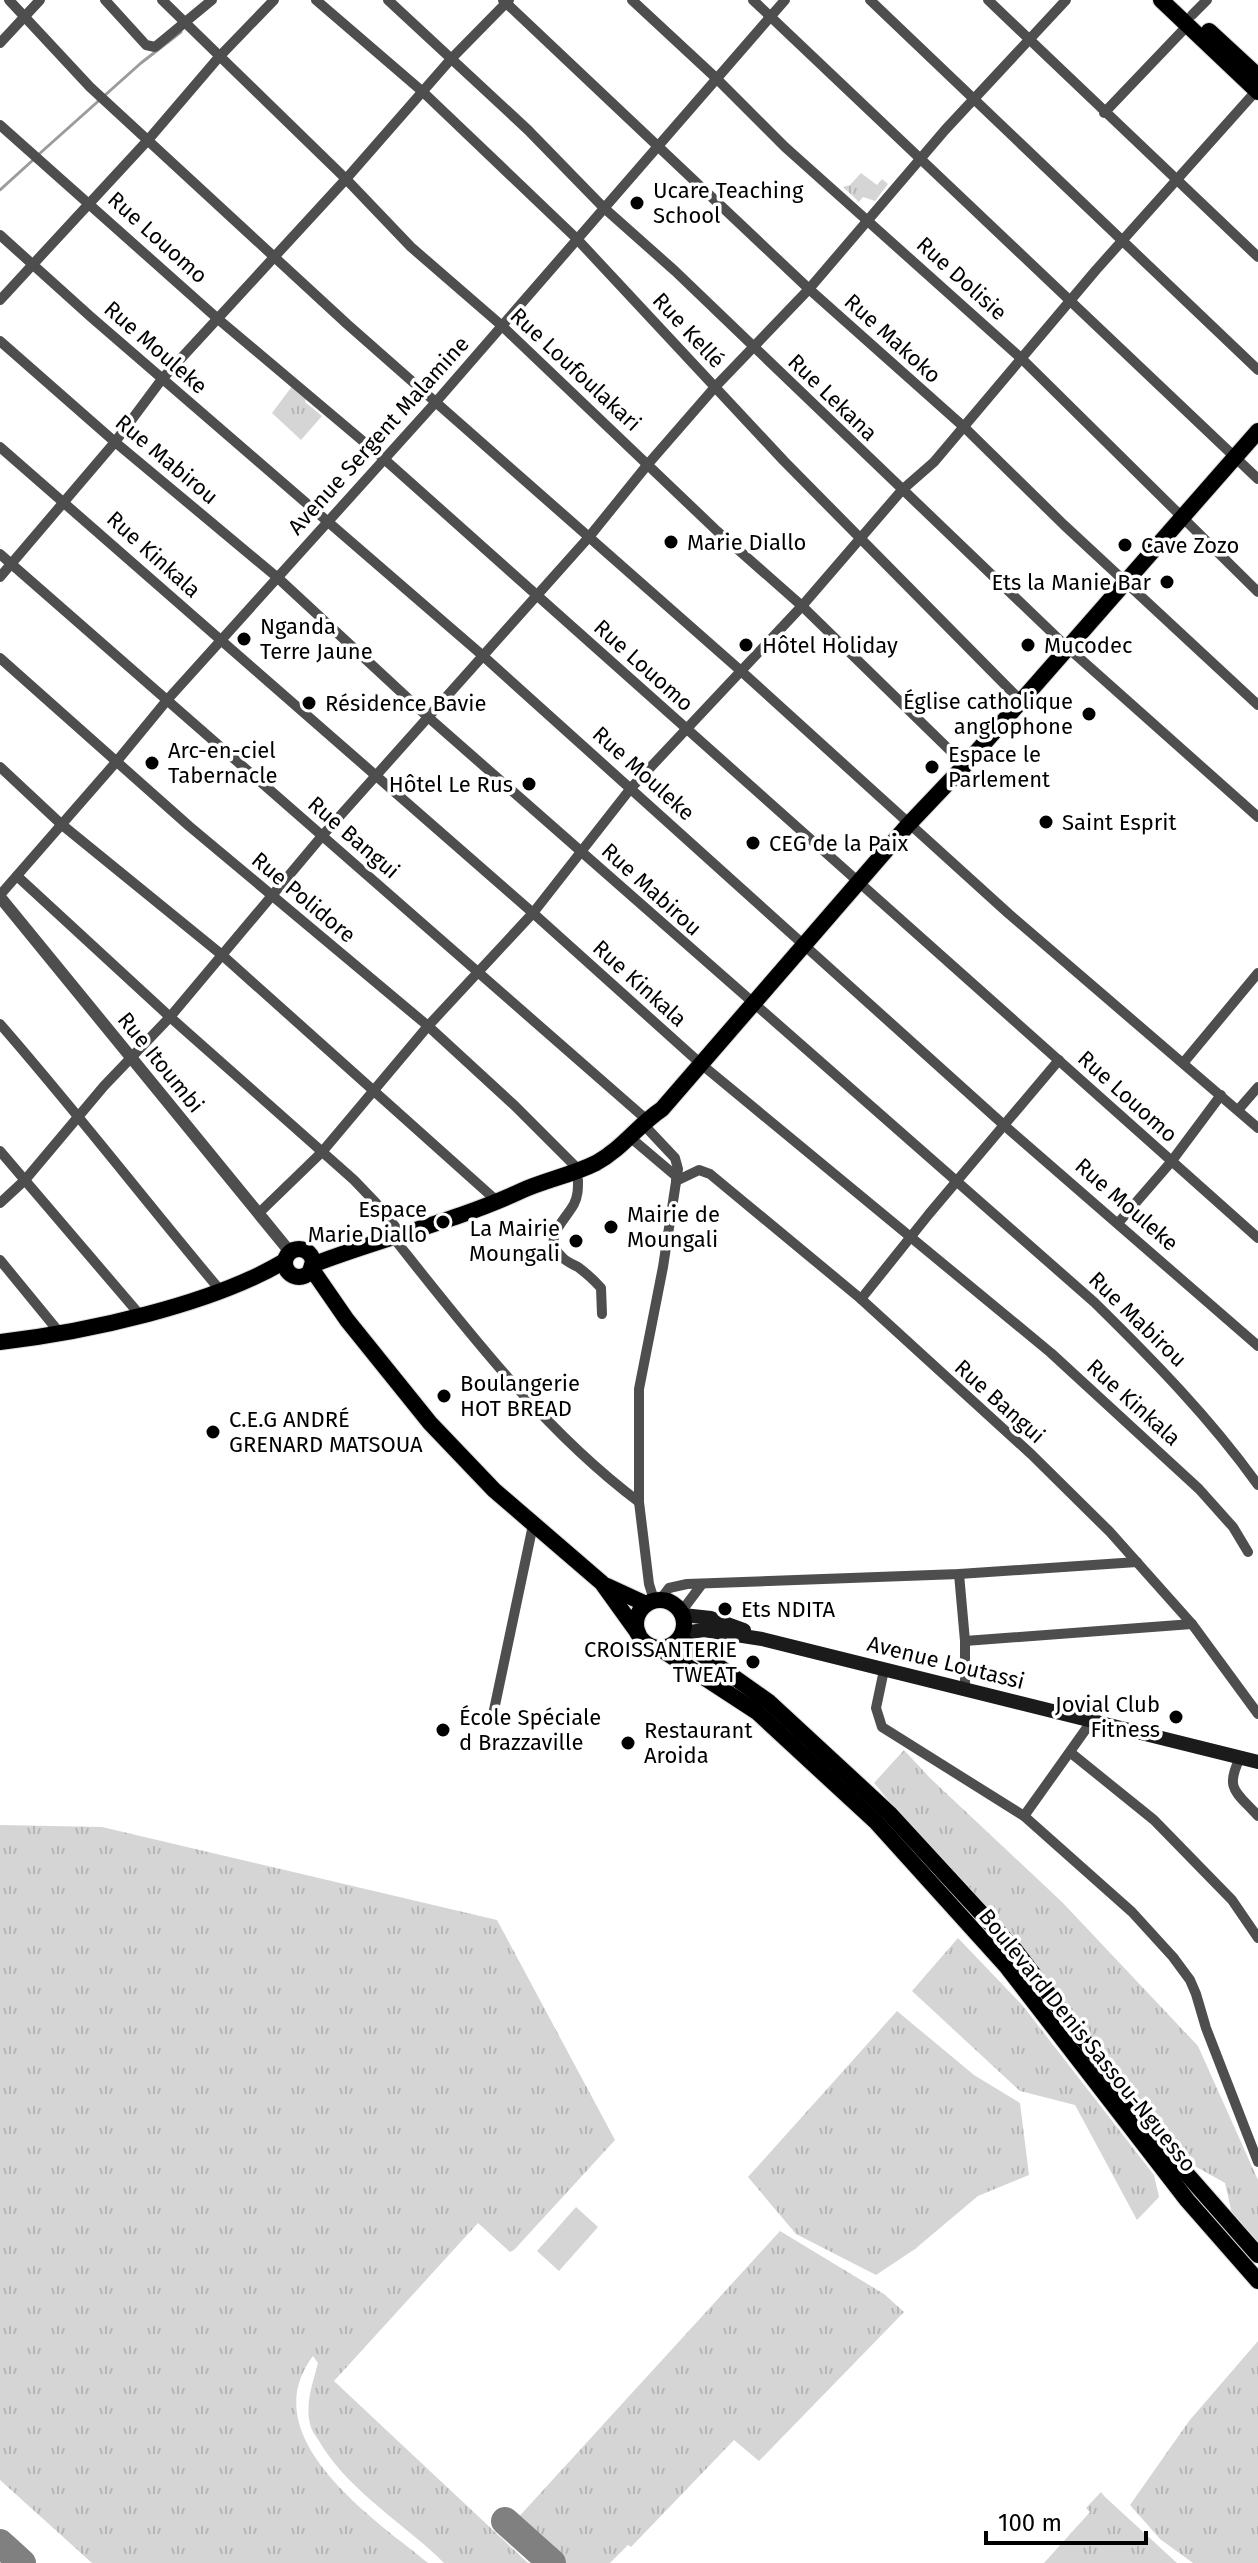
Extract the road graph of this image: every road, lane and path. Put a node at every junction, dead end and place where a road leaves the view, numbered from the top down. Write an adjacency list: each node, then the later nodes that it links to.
1 (9, 0): 20 (street)
2 (40, 0): 20 (street)
3 (105, 0): 22 (street)
4 (162, 0): 22 (street, Rue Loufoulakari)
5 (212, 0): 22 (street)
6 (274, 0): 25 (street)
7 (316, 0): 29 (street, Rue Kellé)
8 (388, 0): 26 (street, Rue Lekana)
9 (632, 0): 27 (street, Rue Dolisie)
10 (753, 0): 19 (street)
11 (785, 0): 19 (street, Avenue Sergent Malamine)
12 (870, 0): 30 (street)
13 (988, 0): 23 (street)
14 (1066, 0): 23 (street)
15 (1161, 0): 21 (main road)
16 (1177, 0): 21 (main road)
17 (1207, 0): 21 (street)
18 (506, 1): 26 (street); 34 (street, Rue Makoko)
19 (770, 17): 27 (street, Avenue Sergent Malamine); 35 (street)
20 (23, 18): 24 (street); 33 (street)
21 (1190, 20): 28 (main road); 31 (street)
22 (186, 24): 25 (street, Rue Loufoulakari)
23 (1029, 39): 30 (street); 31 (street)
24 (0, 43)
25 (219, 57): 33 (street); 36 (street, Rue Loufoulakari)
26 (451, 59): 29 (street); 39 (street, Rue Lekana)
27 (716, 78): 34 (street, Avenue Sergent Malamine); 40 (street, Rue Dolisie)
28 (1257, 86): 37 (street)
29 (423, 92): 36 (street); 42 (street, Rue Kellé)
30 (974, 97): 35 (street); 43 (street)
31 (1104, 113): 37 (street)
32 (0, 125): 38 (street, Rue Louomo)
33 (148, 140): 38 (street); 44 (street)
34 (659, 146): 39 (street, Avenue Sergent Malamine); 47 (street, Rue Makoko)
35 (921, 159): 40 (street); 49 (street)
36 (346, 179): 44 (street); 51 (street, Rue Loufoulakari)
37 (1175, 180): 43 (street); 45 (street)
38 (90, 203): 46 (street); 50 (street, Rue Louomo)
39 (603, 207): 42 (street, Avenue Sergent Malamine); 53 (street, Rue Lekana)
40 (867, 220): 47 (street); 54 (street, Rue Dolisie)
41 (0, 235): 46 (street, Rue Mouleke)
42 (576, 238): 51 (street, Avenue Sergent Malamine); 57 (street, Rue Kellé)
43 (1123, 239): 49 (street); 55 (street)
44 (276, 257): 50 (street); 58 (street)
45 (1258, 257)
46 (32, 264): 48 (street); 56 (street, Rue Mouleke)
47 (809, 289): 53 (street); 59 (street, Rue Makoko)
48 (0, 300)
49 (1072, 302): 54 (street); 63 (street)
50 (218, 319): 56 (street); 64 (street, Rue Louomo)
51 (501, 325): 58 (street, Avenue Sergent Malamine); 65 (street, Rue Loufoulakari)
52 (0, 341): 61 (street, Rue Mabirou)
53 (753, 349): 57 (street); 67 (street, Rue Lekana)
54 (1022, 359): 59 (street); 69 (street, Rue Dolisie)
55 (1258, 370)
56 (162, 379): 61 (street); 70 (street, Rue Mouleke)
57 (715, 387): 65 (street); 72 (street, Rue Kellé)
58 (435, 403): 64 (street, Avenue Sergent Malamine); 71 (street)
59 (964, 427): 67 (street); 77 (street, Rue Makoko)
60 (1258, 431): 63 (main road)
61 (115, 442): 68 (street); 76 (street, Rue Mabirou)
62 (0, 447): 68 (street, Rue Kinkala)
63 (1234, 457): 66 (street); 69 (main road)
64 (383, 458): 70 (street, Avenue Sergent Malamine); 79 (street, Rue Louomo)
65 (648, 464): 71 (street); 80 (street, Rue Loufoulakari)
66 (1258, 479)
67 (902, 490): 72 (street); 82 (street, Rue Lekana)
68 (64, 501): 74 (street); 81 (street, Rue Kinkala)
69 (1181, 516): 77 (main road); 78 (street, Rue Dolisie)
70 (327, 520): 76 (street, Avenue Sergent Malamine); 83 (street, Rue Mouleke)
71 (589, 537): 79 (street); 85 (street)
72 (860, 538): 80 (street); 87 (street, Rue Kellé)
73 (0, 554): 74 (street, Rue Bangui)
74 (11, 564): 75 (street); 86 (street, Rue Bangui)
75 (0, 577)
76 (278, 578): 81 (street, Avenue Sergent Malamine); 89 (street, Rue Mabirou)
77 (1125, 582): 82 (main road); 88 (street, Rue Makoko)
78 (1258, 592)
79 (536, 595): 83 (street); 90 (street, Rue Louomo)
80 (802, 606): 85 (street); 92 (street, Rue Loufoulakari)
81 (220, 640): 86 (street, Avenue Sergent Malamine); 94 (street, Rue Kinkala)
82 (1067, 647): 87 (main road); 96 (street, Rue Lekana)
83 (482, 655): 89 (street); 95 (street, Rue Mouleke)
84 (0, 658): 91 (street, Rue Polidore)
85 (741, 671): 90 (street); 98 (street)
86 (168, 699): 91 (street, Avenue Sergent Malamine); 99 (street, Rue Bangui)
87 (1020, 700): 92 (main road)
88 (1258, 705)
89 (428, 717): 94 (street); 100 (street, Rue Mabirou)
90 (686, 730): 95 (street); 102 (street, Rue Louomo)
91 (117, 761): 97 (street, Avenue Sergent Malamine); 104 (street, Rue Polidore)
92 (965, 765): 98 (main road)
93 (0, 767): 97 (street)
94 (376, 778): 99 (street); 105 (street, Rue Kinkala)
95 (631, 788): 100 (street); 106 (street, Rue Mouleke)
96 (1258, 817)
97 (61, 824): 101 (street, Avenue Sergent Malamine); 107 (street)
98 (908, 825): 102 (main road); 116 (street)
99 (322, 836): 104 (street); 108 (street, Rue Bangui)
100 (582, 853): 105 (street); 110 (street, Rue Mabirou)
101 (17, 876): 103 (street, Avenue Sergent Malamine); 111 (street)
102 (859, 884): 106 (main road); 115 (street, Rue Louomo)
103 (0, 896): 114 (street, Rue Itoumbi)
104 (273, 897): 107 (street); 113 (street, Rue Polidore)
105 (533, 913): 108 (street); 117 (street, Rue Kinkala)
106 (803, 946): 110 (main road); 124 (street, Rue Mouleke)
107 (222, 955): 111 (street); 119 (street)
108 (478, 971): 113 (street); 123 (street, Rue Bangui)
109 (1258, 973): 116 (street)
110 (753, 1005): 117 (main road); 133 (street, Rue Mabirou)
111 (170, 1017): 114 (street); 128 (street)
112 (0, 1024): 122 (street)
113 (428, 1026): 119 (street); 130 (street, Rue Polidore)
114 (131, 1057): 122 (street); 136 (street, Rue Itoumbi)
115 (1059, 1060): 124 (street); 129 (street, Rue Louomo)
116 (1184, 1062): 120 (street)
117 (701, 1064): 123 (main road); 139 (street, Rue Kinkala)
118 (1258, 1087): 121 (street)
119 (372, 1091): 128 (street); 134 (street)
120 (1221, 1095): 121 (street); 129 (street)
121 (1238, 1110): 125 (street)
122 (79, 1115): 132 (street); 143 (street)
123 (647, 1125): 126 (main road); 131 (street, Rue Bangui)
124 (1005, 1126): 133 (street); 137 (street, Rue Mouleke)
125 (1258, 1128)
126 (634, 1141): 130 (main road); 131 (street)
127 (0, 1151): 132 (street)
128 (322, 1152): 136 (street); 138 (street)
129 (1171, 1162): 137 (street); 140 (street, Rue Louomo)
130 (578, 1175): 134 (main road); 145 (street)
131 (677, 1179): 144 (street, Rue Bangui); 151 (street)
132 (25, 1180): 135 (street); 146 (street)
133 (958, 1180): 139 (street); 150 (street, Rue Mabirou)
134 (504, 1200): 138 (main road)
135 (0, 1203)
136 (260, 1212): 142 (street, Rue Itoumbi)
137 (1119, 1222): 149 (street, Rue Mouleke)
138 (396, 1235): 142 (main road); 151 (street)
139 (911, 1238): 144 (street); 153 (street, Rue Kinkala)
140 (1258, 1238)
141 (0, 1260): 147 (street)
142 (299, 1264): 143 (main road); 152 (main road)
143 (220, 1290): 146 (main road)
144 (861, 1299): 154 (street, Rue Bangui)
145 (602, 1314)
146 (140, 1315): 147 (main road)
147 (59, 1332): 148 (main road)
148 (0, 1342)
149 (1258, 1346)
150 (1258, 1485)
151 (639, 1502): 158 (street)
152 (533, 1525): 156 (main road); 168 (street)
153 (1248, 1552)
154 (1137, 1562): 155 (street); 160 (street, Rue Bangui)
155 (959, 1574): 157 (street); 164 (street)
156 (602, 1583): 158 (main road); 161 (main road)
157 (702, 1584): 158 (street); 159 (street)
158 (653, 1602): 159 (main road); 161 (main road)
159 (682, 1614): 162 (main road); 163 (main road, Avenue Loutassi)
160 (1192, 1624): 164 (street); 169 (street, Rue Bangui)
161 (638, 1633): 165 (main road)
162 (681, 1636): 163 (main road, Avenue Loutassi); 165 (main road); 178 (main road, Boulevard Denis Sassou-Nguesso)
163 (762, 1639): 166 (main road, Avenue Loutassi)
164 (965, 1641): 167 (street)
165 (659, 1648): 179 (main road, Boulevard Denis Sassou-Nguesso)
166 (884, 1670): 167 (main road, Avenue Loutassi); 174 (street)
167 (965, 1690): 170 (main road, Avenue Loutassi)
168 (494, 1710)
169 (1258, 1714)
170 (1091, 1722): 171 (street); 172 (main road, Avenue Loutassi)
171 (1071, 1753): 174 (street); 176 (street)
172 (1240, 1758): 173 (main road, Avenue Loutassi); 175 (street)
173 (1258, 1762)
174 (1024, 1816): 177 (street)
175 (1258, 1816)
176 (1258, 1938)
177 (1258, 2162)
178 (1202, 2190): 179 (main road); 180 (main road, Boulevard Denis Sassou-Nguesso)
179 (1187, 2200): 181 (main road, Boulevard Denis Sassou-Nguesso)
180 (1258, 2255)
181 (1258, 2281)

